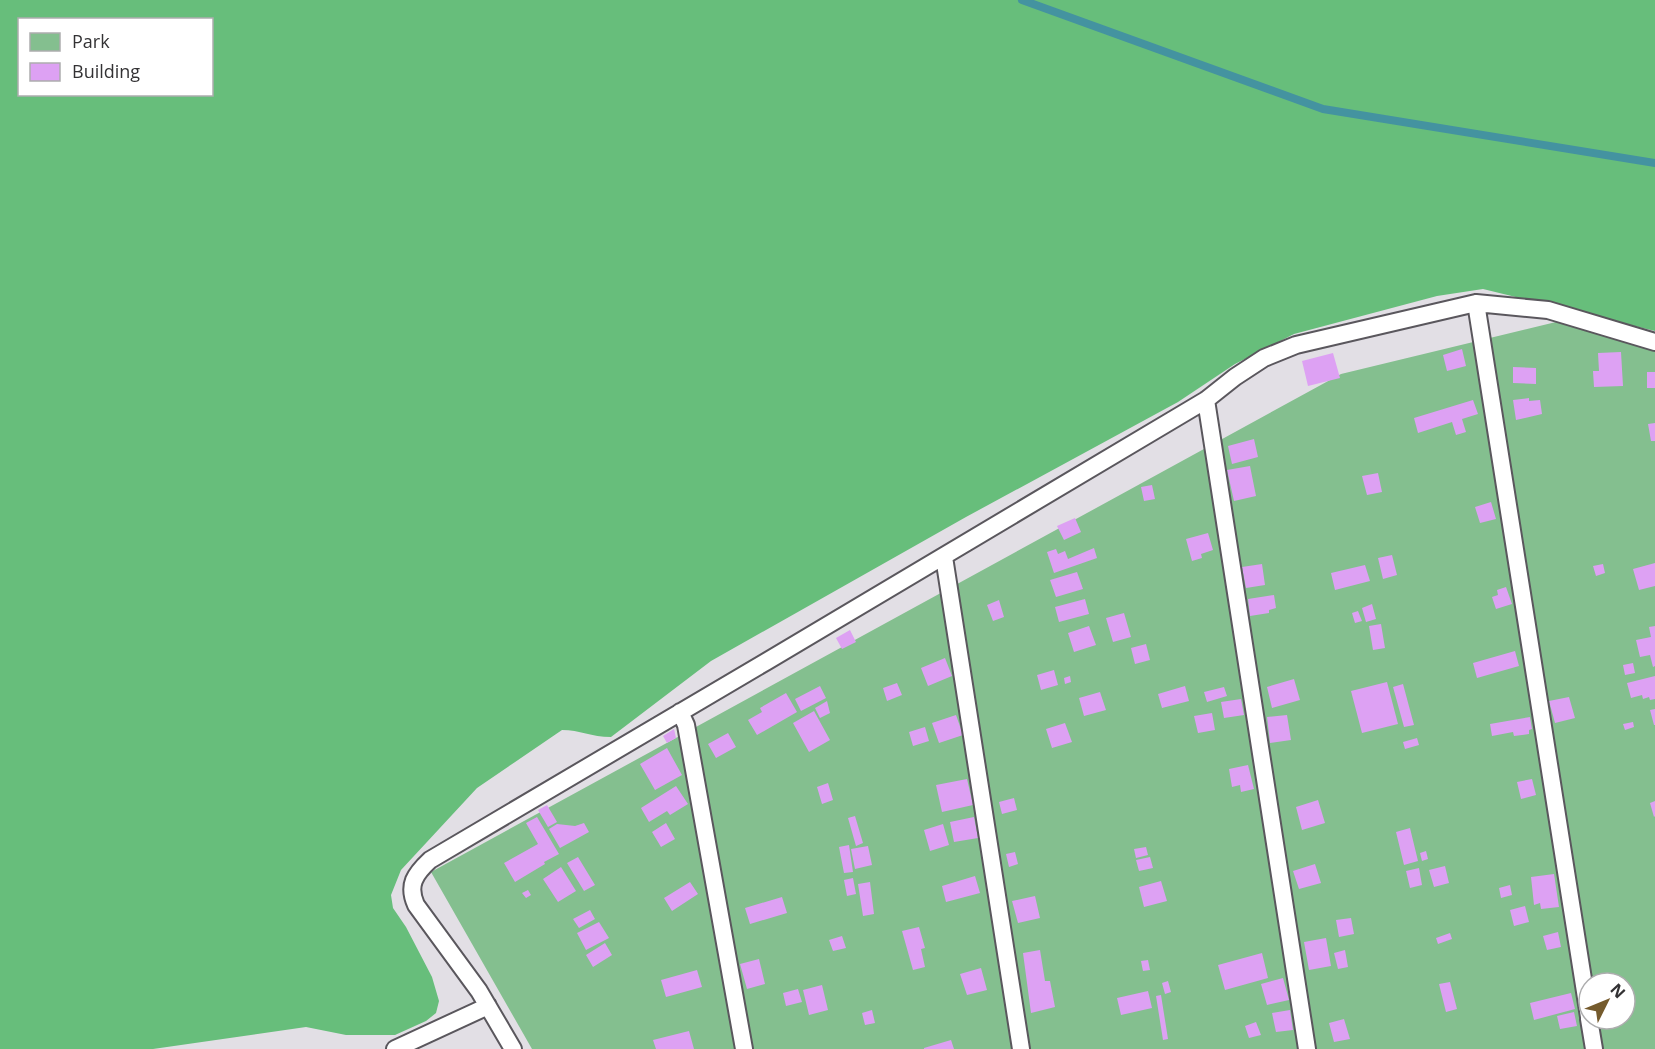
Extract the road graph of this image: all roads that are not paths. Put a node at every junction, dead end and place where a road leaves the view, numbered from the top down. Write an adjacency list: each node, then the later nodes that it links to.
1 (1476, 303): 2 (lane); 3 (lane); 6 (lane)
2 (1655, 342)
3 (1206, 400): 4 (lane); 13 (lane)
4 (944, 557): 5 (lane); 12 (lane)
5 (680, 712): 7 (lane); 11 (lane)
6 (1582, 971)
7 (488, 1006): 9 (lane); 10 (lane)
8 (1591, 1031): 14 (lane)
9 (395, 1049)
10 (513, 1049)
11 (744, 1049)
12 (1021, 1049)
13 (1307, 1049)
14 (1594, 1049)

